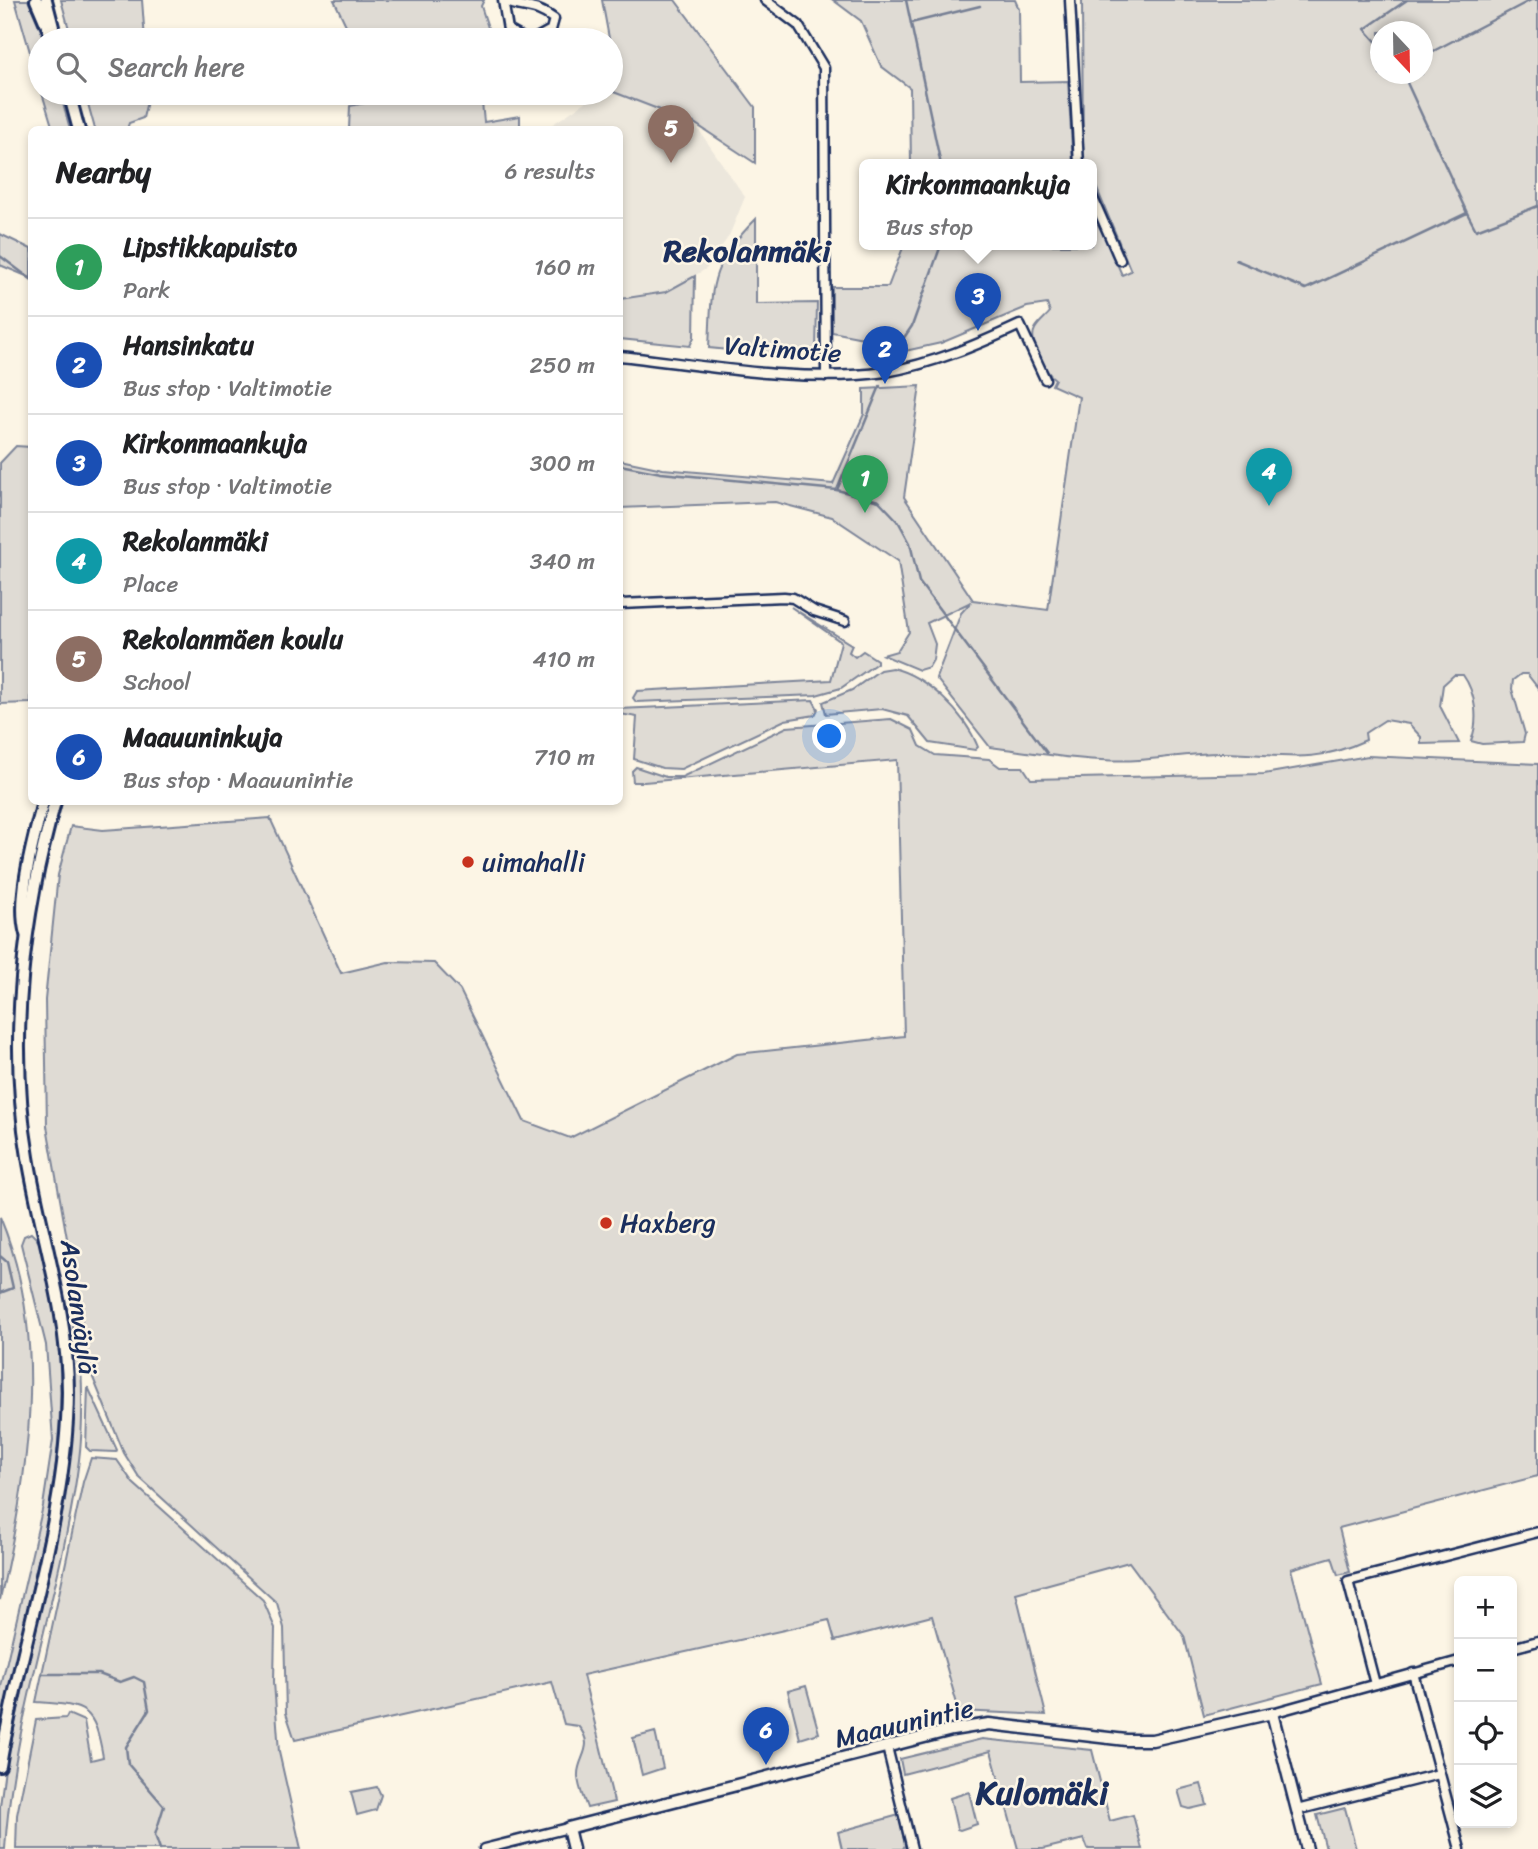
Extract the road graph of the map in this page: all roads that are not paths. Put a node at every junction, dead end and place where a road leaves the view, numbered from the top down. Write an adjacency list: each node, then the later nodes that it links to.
1 (36, 0): 6 (main road)
2 (46, 0): 7 (main road)
3 (765, 0): 16 (street)
4 (1070, 0): 12 (street)
5 (504, 1): 8 (street); 9 (street)
6 (49, 28)
7 (52, 28)
8 (508, 28)
9 (552, 28)
10 (72, 105): 11 (main road)
11 (78, 126)
12 (1079, 159)
13 (1097, 207): 14 (street)
14 (1120, 260)
15 (623, 356): 16 (street, Valtimotie)
16 (826, 376): 17 (street, Valtimotie)
17 (1045, 379)
18 (623, 604): 19 (street)
19 (845, 621)
20 (42, 805): 22 (main road, Asolanväylä)
21 (54, 805): 22 (main road, Asolanväylä)
22 (26, 934): 31 (main road, Asolanväylä)
23 (1538, 1532): 28 (street)
24 (1538, 1641): 25 (street)
25 (1517, 1647)
26 (1454, 1662): 27 (street, Maauunintie)
27 (1413, 1673): 28 (street, Maauunintie); 32 (street)
28 (1375, 1684): 29 (street, Maauunintie)
29 (1272, 1713): 30 (street, Maauunintie); 33 (street)
30 (887, 1747): 34 (street, Maauunintie); 37 (street)
31 (0, 1766)
32 (1439, 1774): 33 (street); 39 (street)
33 (1297, 1810): 38 (street)
34 (568, 1828): 35 (street, Maauunintie); 36 (street)
35 (484, 1849)
36 (573, 1849)
37 (912, 1849)
38 (1307, 1849)
39 (1460, 1849)

